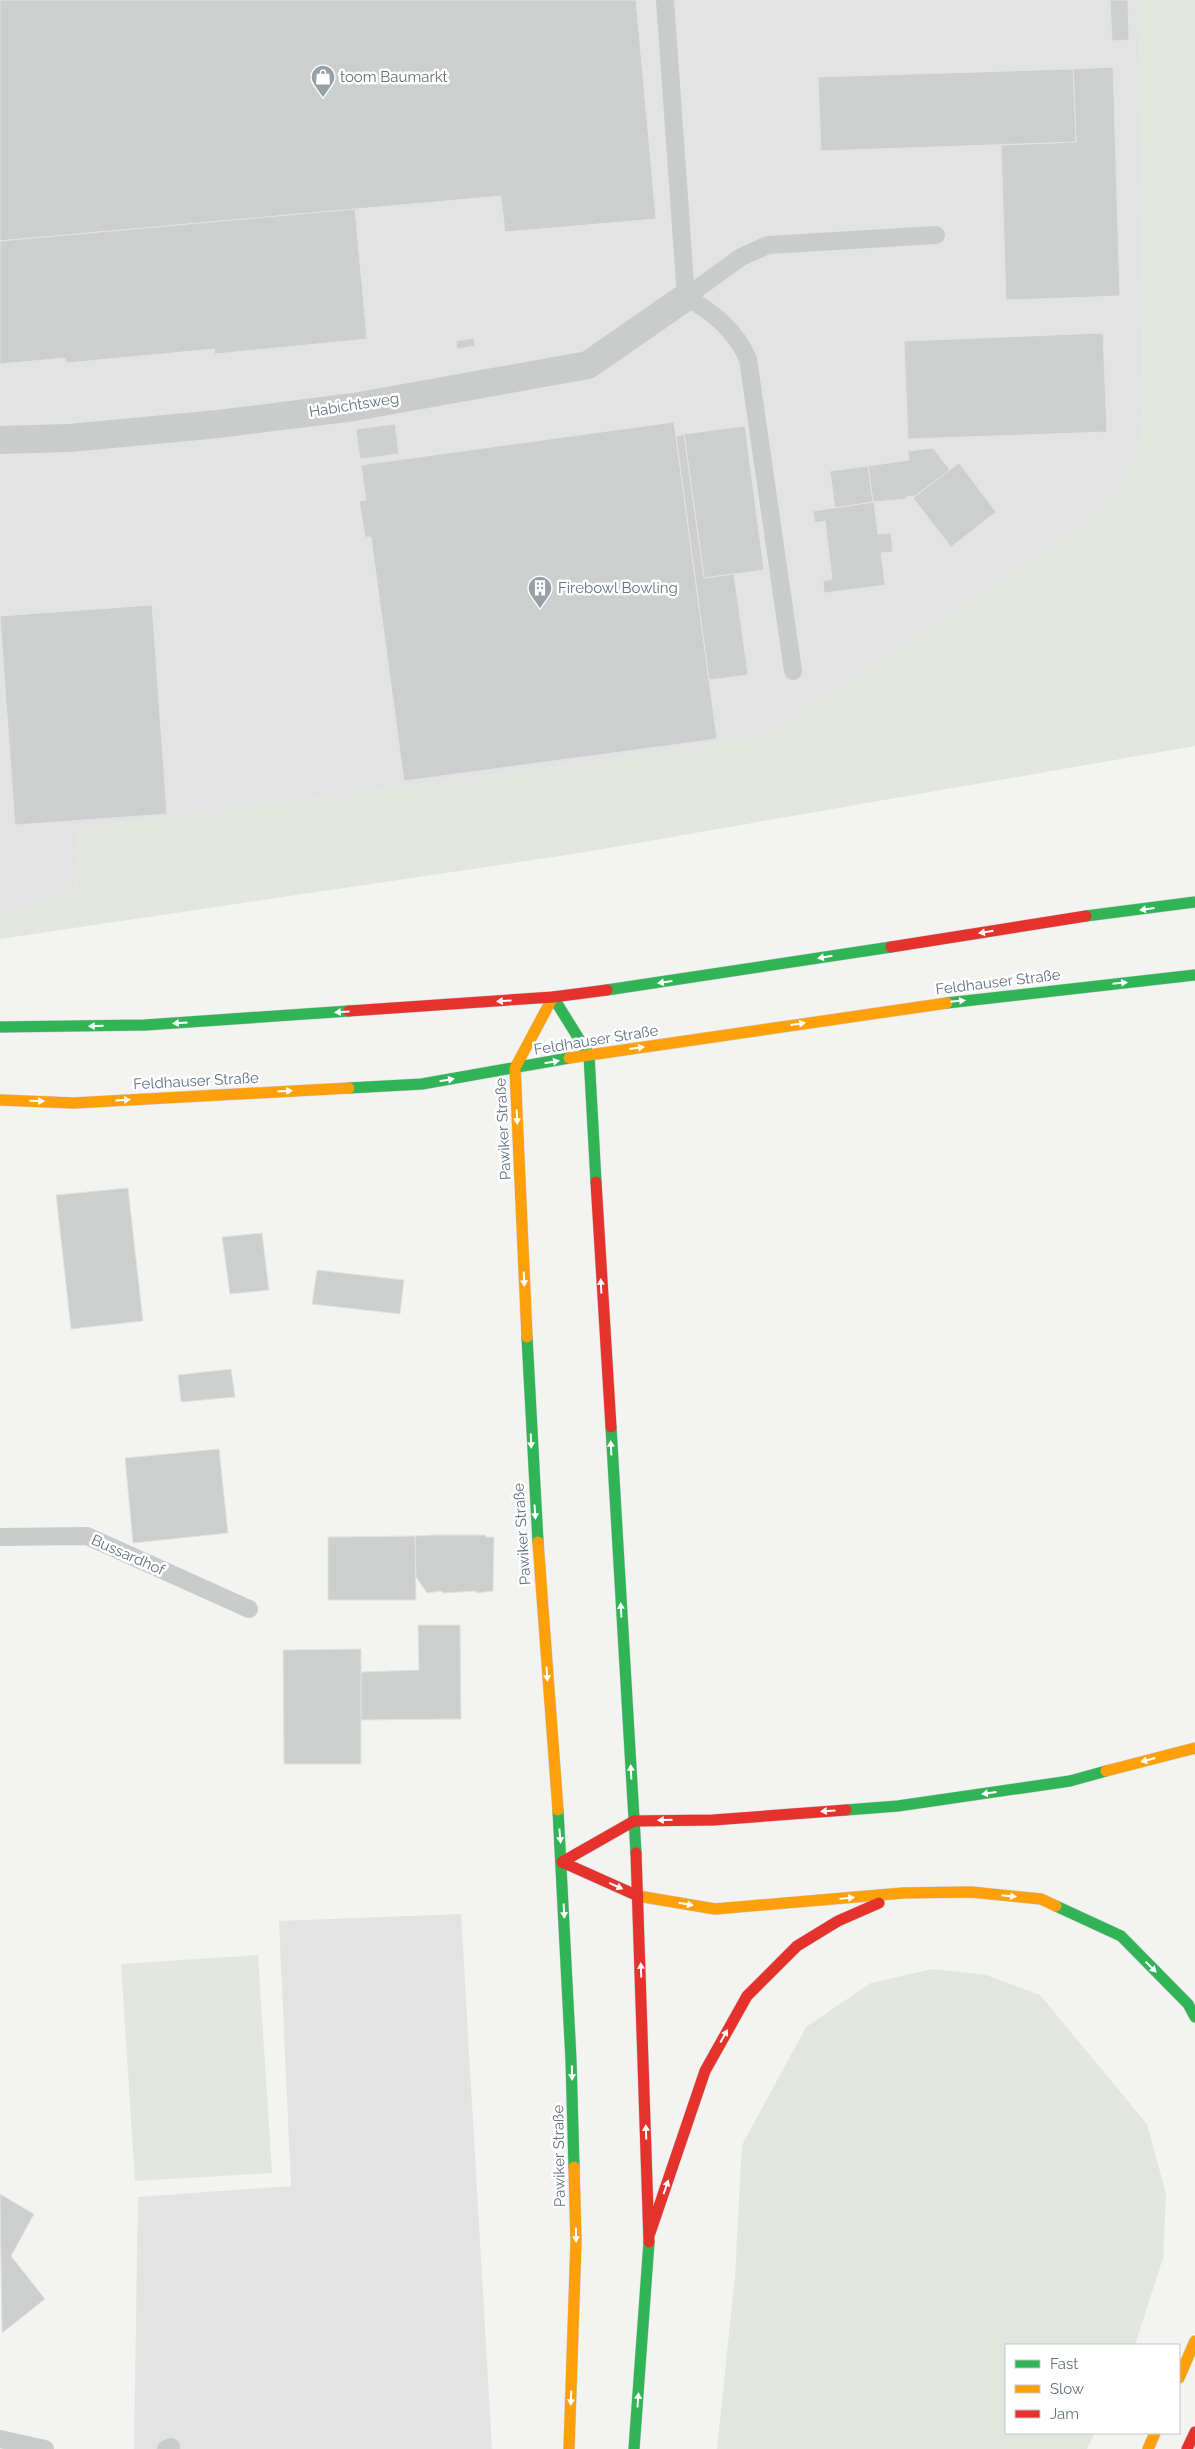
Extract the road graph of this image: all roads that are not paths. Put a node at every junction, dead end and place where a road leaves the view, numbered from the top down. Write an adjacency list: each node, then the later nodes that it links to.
1 (665, 0): 3 (lane)
2 (936, 235): 3 (lane)
3 (686, 298): 4 (street, Habichtsweg); 5 (lane)
4 (0, 440)
5 (793, 671)
6 (1195, 902): 8 (main road, one-way to 8)
7 (1195, 975): 10 (main road, Feldhauser Straße, one-way to 7)
8 (553, 998): 9 (main road, one-way to 9); 10 (main road); 11 (main road, Pawiker Straße)
9 (0, 1028)
10 (589, 1055): 11 (main road, Feldhauser Straße, one-way to 10); 16 (main road, one-way to 10)
11 (515, 1068): 12 (main road, Feldhauser Straße, one-way to 11); 17 (main road, Pawiker Straße, one-way to 17)
12 (0, 1100)
13 (0, 1537): 14 (lane, Bussardhof)
14 (249, 1609)
15 (1195, 1748): 16 (main road, one-way to 16)
16 (634, 1821): 17 (main road); 19 (main road)
17 (562, 1862): 19 (main road, one-way to 19); 28 (main road, Pawiker Straße, one-way to 28)
18 (903, 1893): 19 (main road, one-way to 18); 20 (main road, one-way to 20); 21 (main road, one-way to 18)
19 (638, 1896): 21 (main road, one-way to 19)
20 (1195, 2017)
21 (650, 2234): 29 (main road, one-way to 21)
22 (1195, 2341): 23 (main road)
23 (1180, 2376)
24 (1195, 2432): 31 (main road)
25 (1156, 2434): 30 (main road)
26 (0, 2439): 27 (lane)
27 (45, 2449)
28 (569, 2449)
29 (634, 2449)
30 (1148, 2449)
31 (1188, 2449)

